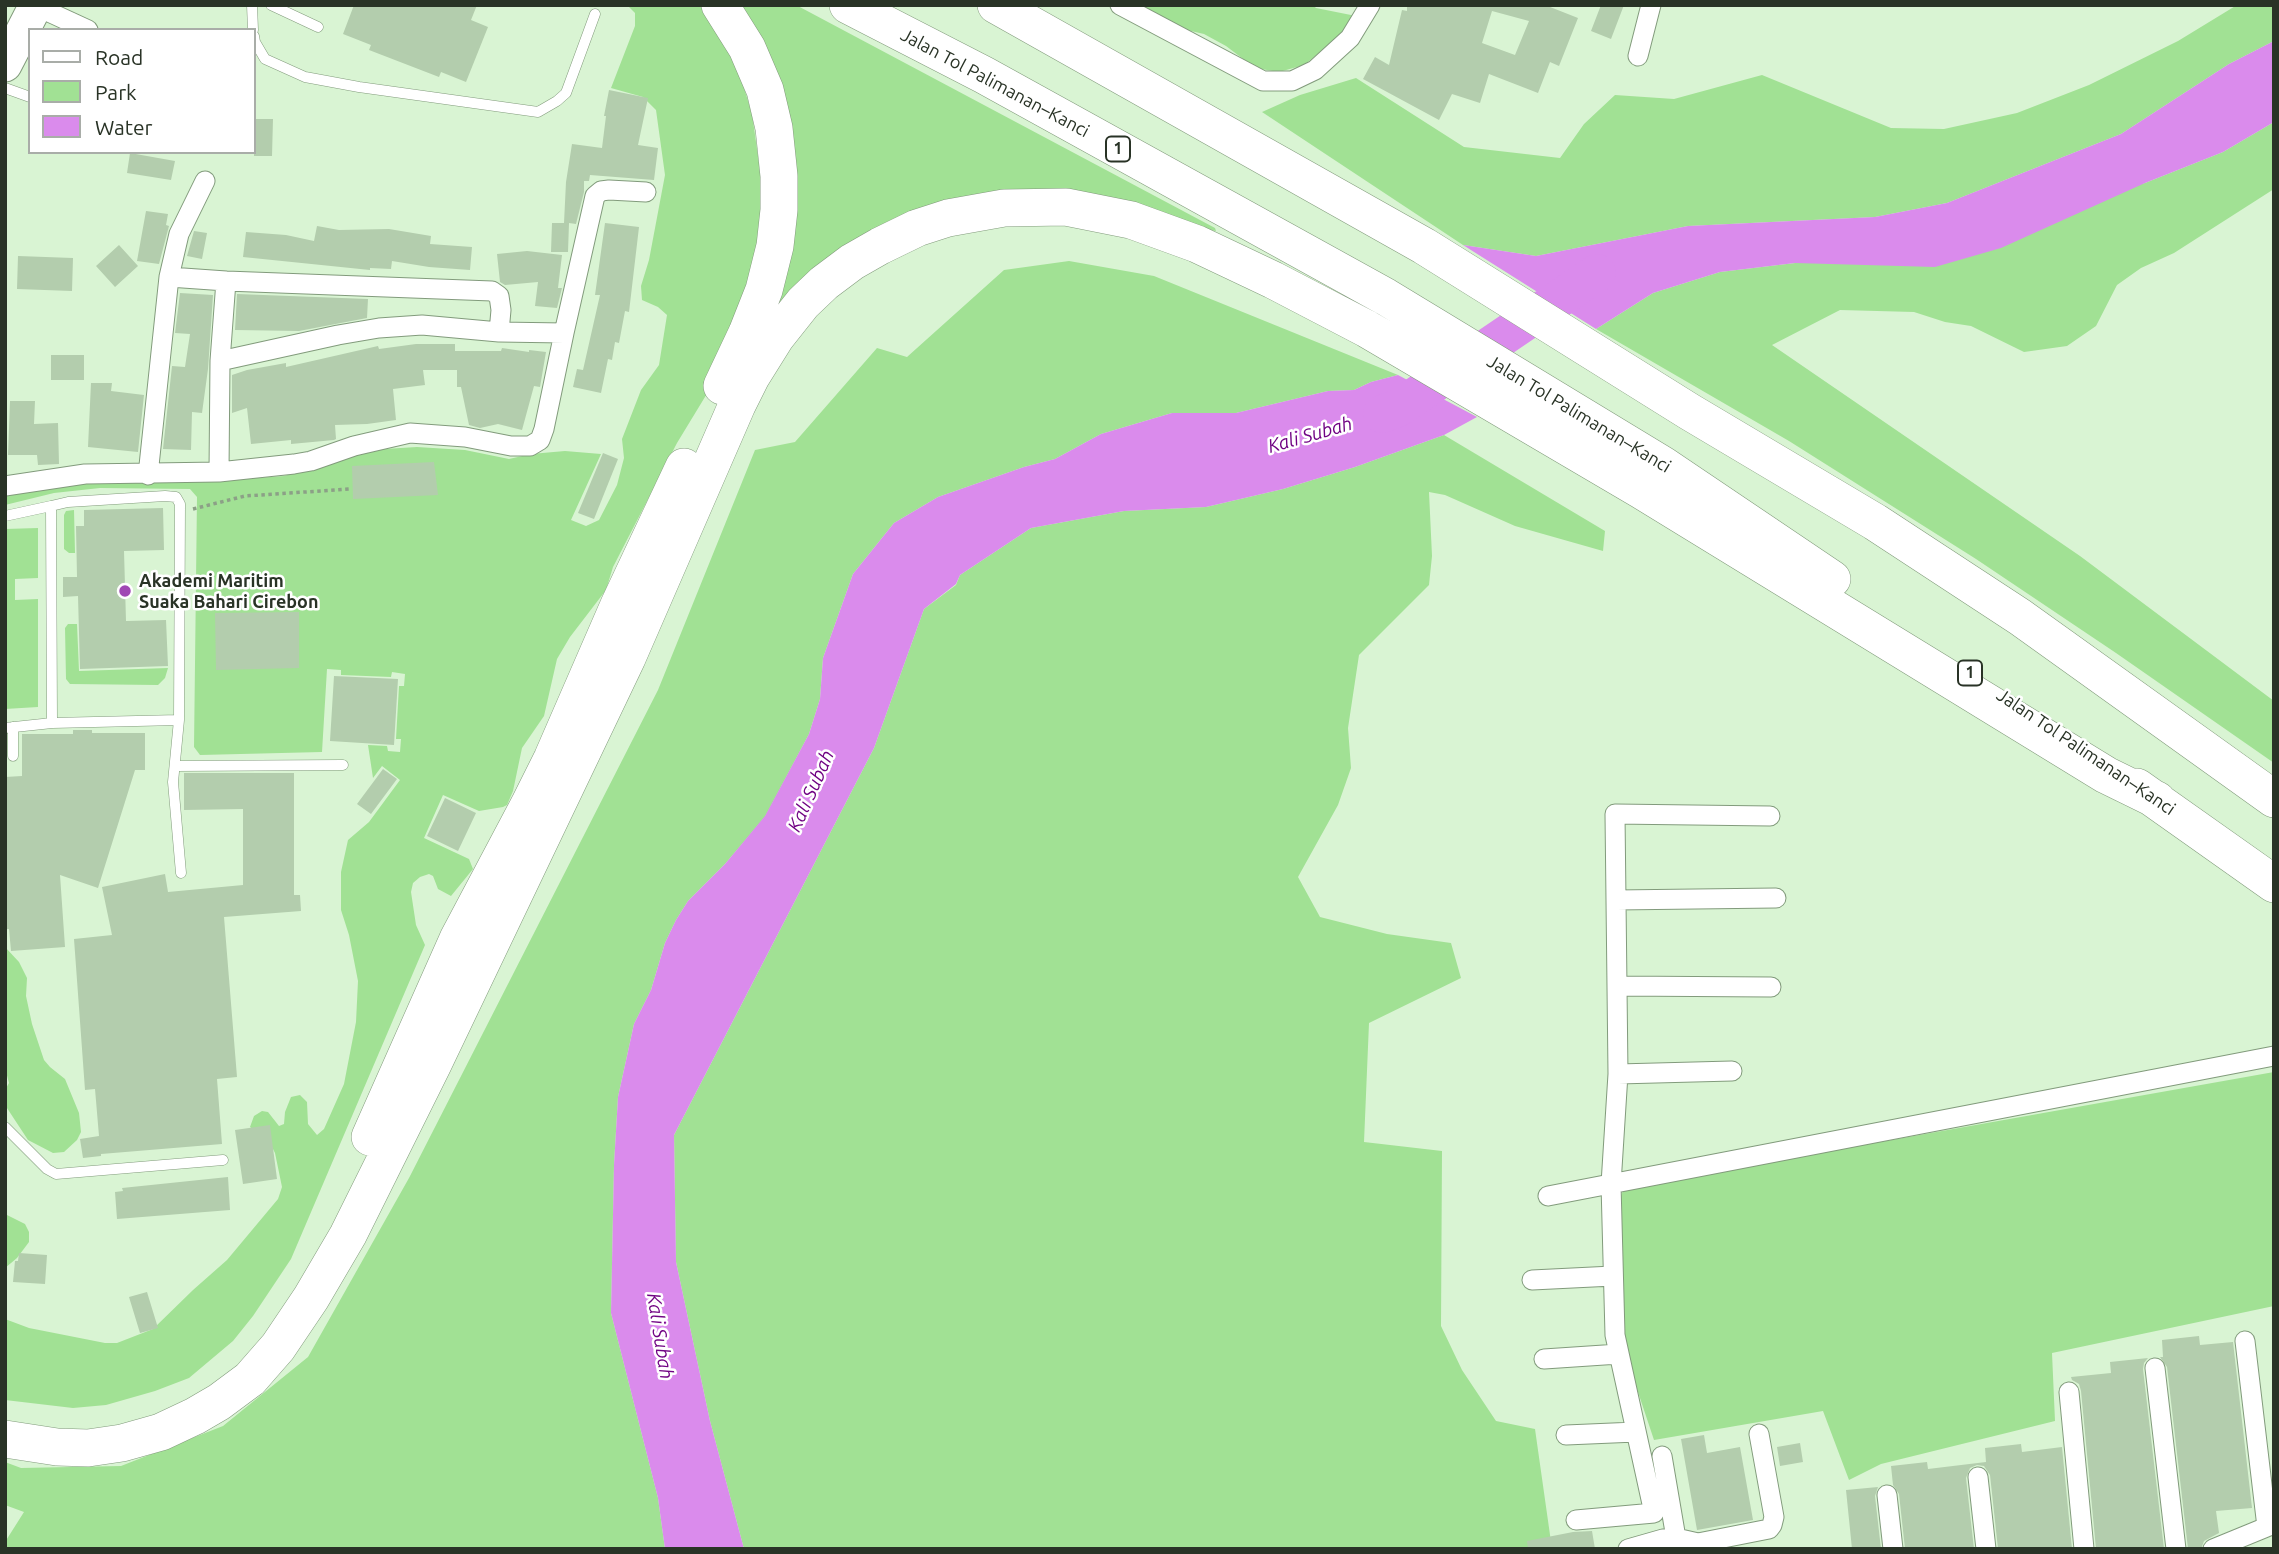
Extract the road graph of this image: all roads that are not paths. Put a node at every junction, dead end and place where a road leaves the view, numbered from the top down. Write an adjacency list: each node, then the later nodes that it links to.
1 (252, 5): 13 (lane)
2 (271, 5): 11 (lane)
3 (720, 5): 59 (highway)
4 (848, 5): 27 (highway, Jalan Tol Palimanan–Kanci / 1)
5 (996, 5): 37 (highway)
6 (1120, 5): 7 (street)
7 (1370, 5)
8 (1651, 5): 15 (street)
9 (36, 6): 12 (street); 16 (highway)
10 (595, 14): 14 (lane)
11 (318, 27)
12 (84, 28)
13 (253, 28)
14 (256, 44)
15 (1638, 55)
16 (6, 67): 17 (lane)
17 (28, 94)
18 (205, 181): 20 (street)
19 (646, 192): 23 (street)
20 (169, 277): 21 (street); 26 (street)
21 (226, 281): 22 (street); 24 (street)
22 (499, 332): 23 (street); 24 (street)
23 (564, 333): 25 (street)
24 (220, 360): 25 (street)
25 (219, 472): 26 (street)
26 (148, 475): 28 (street)
27 (1652, 477): 40 (highway, Jalan Tol Palimanan–Kanci); 63 (highway)
28 (5, 486)
29 (51, 506): 30 (lane); 31 (lane); 32 (lane)
30 (5, 516)
31 (180, 720): 32 (lane); 36 (lane)
32 (52, 723): 33 (lane)
33 (9, 728): 34 (lane)
34 (13, 757)
35 (343, 765): 36 (lane)
36 (175, 766): 39 (lane)
37 (2274, 799)
38 (1770, 816): 42 (street)
39 (181, 873)
40 (2274, 884)
41 (1776, 898): 42 (street)
42 (1616, 900): 43 (street)
43 (1617, 986): 44 (street); 47 (street)
44 (1771, 987)
45 (2274, 1056): 50 (street)
46 (1732, 1071): 47 (street)
47 (1618, 1074): 50 (street)
48 (5, 1127): 49 (lane)
49 (223, 1160)
50 (1611, 1184): 51 (street); 52 (street)
51 (1548, 1196)
52 (1613, 1276): 53 (street); 55 (street)
53 (1532, 1280)
54 (2245, 1341): 68 (street)
55 (1619, 1354): 56 (street); 60 (street)
56 (1544, 1359)
57 (2155, 1367): 75 (street)
58 (2069, 1392): 74 (street)
59 (5, 1425)
60 (1636, 1432): 62 (street); 67 (street)
61 (1759, 1434): 70 (street)
62 (1566, 1435)
63 (5, 1439)
64 (1662, 1456): 69 (street)
65 (1978, 1476): 73 (street)
66 (1888, 1495): 72 (street)
67 (1576, 1520)
68 (2264, 1533): 76 (street)
69 (1676, 1538): 70 (street); 71 (street)
70 (1698, 1546)
71 (1628, 1549)
72 (1893, 1549)
73 (1986, 1549)
74 (2084, 1549)
75 (2176, 1549)
76 (2213, 1549)

